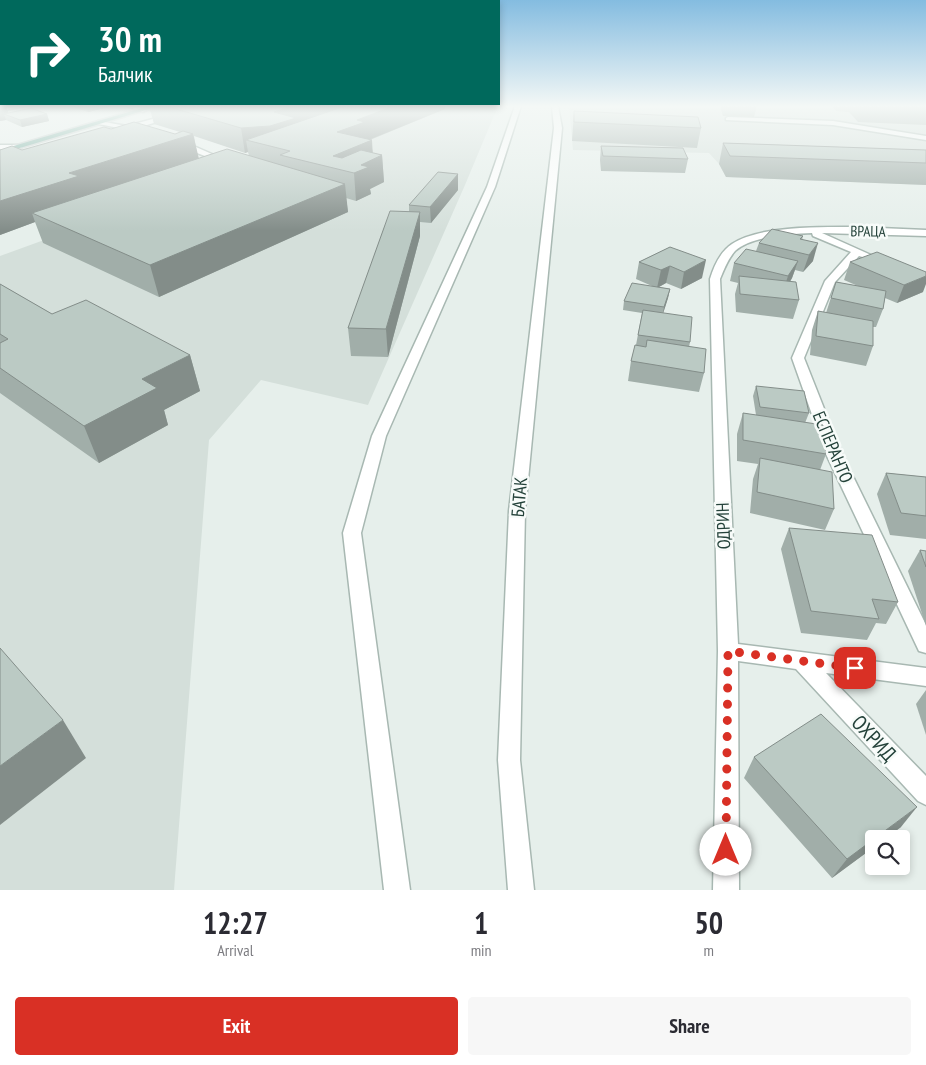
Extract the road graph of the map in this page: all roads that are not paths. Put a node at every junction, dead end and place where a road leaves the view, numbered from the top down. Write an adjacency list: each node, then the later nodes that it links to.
1 (13, 148): 5 (main road)
2 (189, 148): 6 (street)
3 (504, 148): 16 (street)
4 (556, 148): 17 (street, БАТАК)
5 (0, 152)
6 (194, 168)
7 (810, 231): 8 (street, ВРАЦА); 9 (street); 12 (street, ОДРИН)
8 (926, 232)
9 (857, 252): 10 (street); 11 (street, ЕСПЕРАНТО)
10 (873, 258)
11 (926, 645)
12 (728, 651): 13 (street); 18 (street, ОДРИН)
13 (802, 661): 14 (street); 15 (street, ОХРИД)
14 (926, 677)
15 (926, 793)
16 (397, 890)
17 (521, 890)
18 (726, 890)

